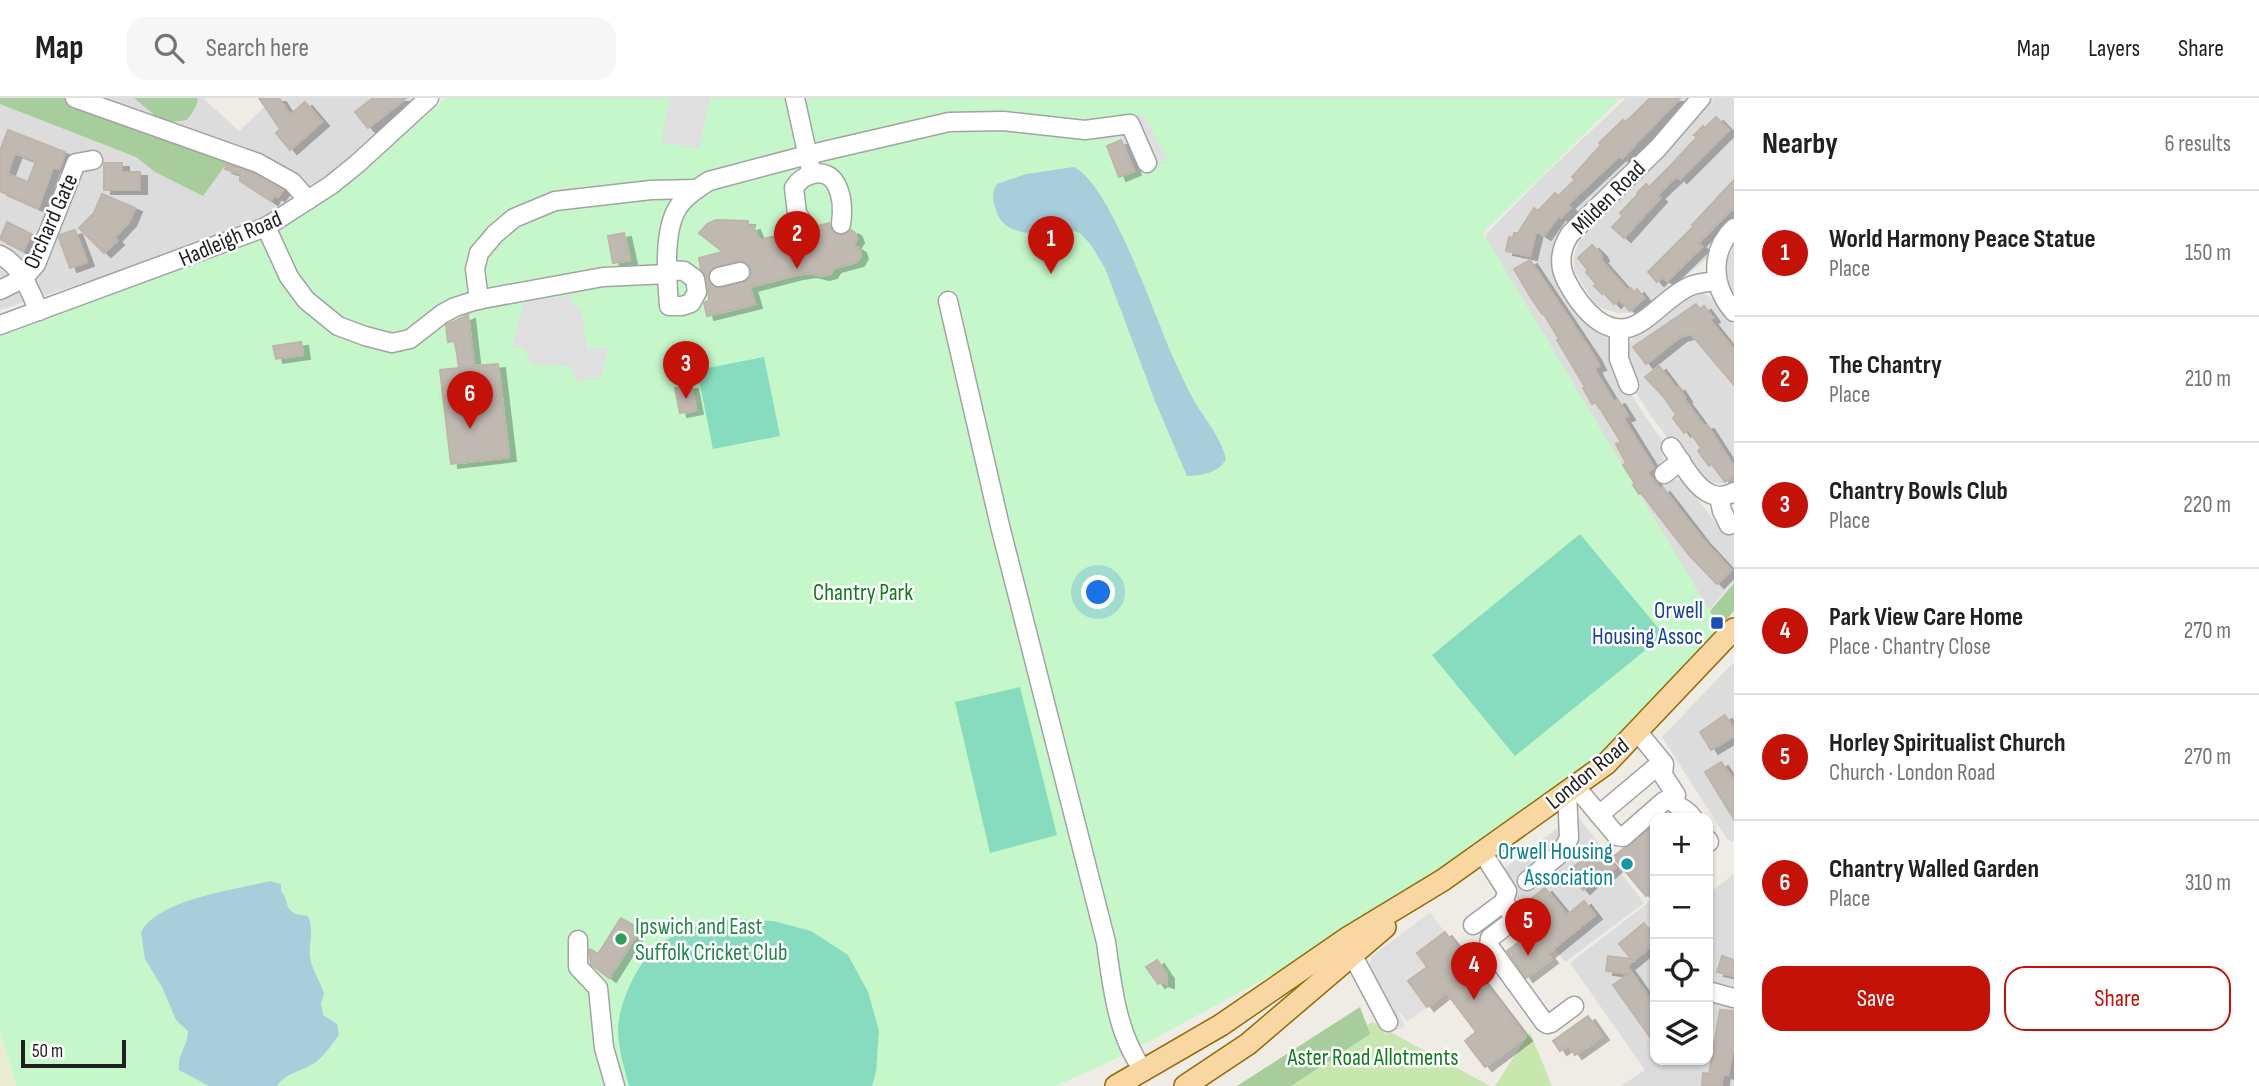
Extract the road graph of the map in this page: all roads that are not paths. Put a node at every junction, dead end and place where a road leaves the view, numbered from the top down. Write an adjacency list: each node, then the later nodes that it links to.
1 (75, 98): 10 (street)
2 (429, 98): 10 (street, Hadleigh Road)
3 (795, 98): 5 (street)
4 (1701, 98): 27 (street, Milden Road)
5 (807, 155): 7 (street); 8 (street); 9 (street)
6 (85, 162): 18 (street, Orchard Gate)
7 (1147, 163)
8 (812, 173): 11 (street); 14 (street)
9 (703, 182): 16 (street); 22 (street)
10 (308, 200): 12 (street, Hadleigh Road)
11 (841, 224)
12 (266, 227): 22 (street); 24 (street, Hadleigh Road)
13 (1734, 228): 20 (street)
14 (808, 231)
15 (0, 255): 18 (street)
16 (668, 272): 19 (street); 19 (street); 22 (street)
17 (740, 272): 19 (street)
18 (24, 278): 21 (street); 24 (street)
19 (706, 280)
20 (1716, 281): 25 (street); 27 (street)
21 (0, 290)
22 (479, 300)
23 (948, 301): 50 (street)
24 (39, 311): 26 (street, Hadleigh Road)
25 (1734, 312)
26 (0, 325)
27 (1619, 329): 28 (street)
28 (1629, 385)
29 (1664, 474): 30 (street)
30 (1726, 495): 31 (street)
31 (1730, 525)
32 (1734, 629): 33 (main road, London Road)
33 (1637, 731): 34 (street); 35 (main road, London Road)
34 (1662, 762): 36 (street); 38 (street)
35 (1571, 789): 38 (street); 39 (main road, London Road); 40 (street)
36 (1670, 799): 37 (street); 38 (street)
37 (1689, 813)
38 (1599, 815)
39 (1482, 852): 41 (main road, London Road); 42 (street)
40 (1527, 881)
41 (1420, 895): 45 (main road, London Road); 50 (main road, London Road)
42 (1504, 902): 43 (street); 48 (street)
43 (1473, 925)
44 (578, 940): 51 (street)
45 (1353, 956): 49 (street); 53 (main road, London Road)
46 (1713, 992): 47 (street)
47 (1734, 998)
48 (1574, 1006)
49 (1388, 1021)
50 (1144, 1071): 52 (main road, London Road)
51 (615, 1086)
52 (1116, 1086)
53 (1185, 1086)

